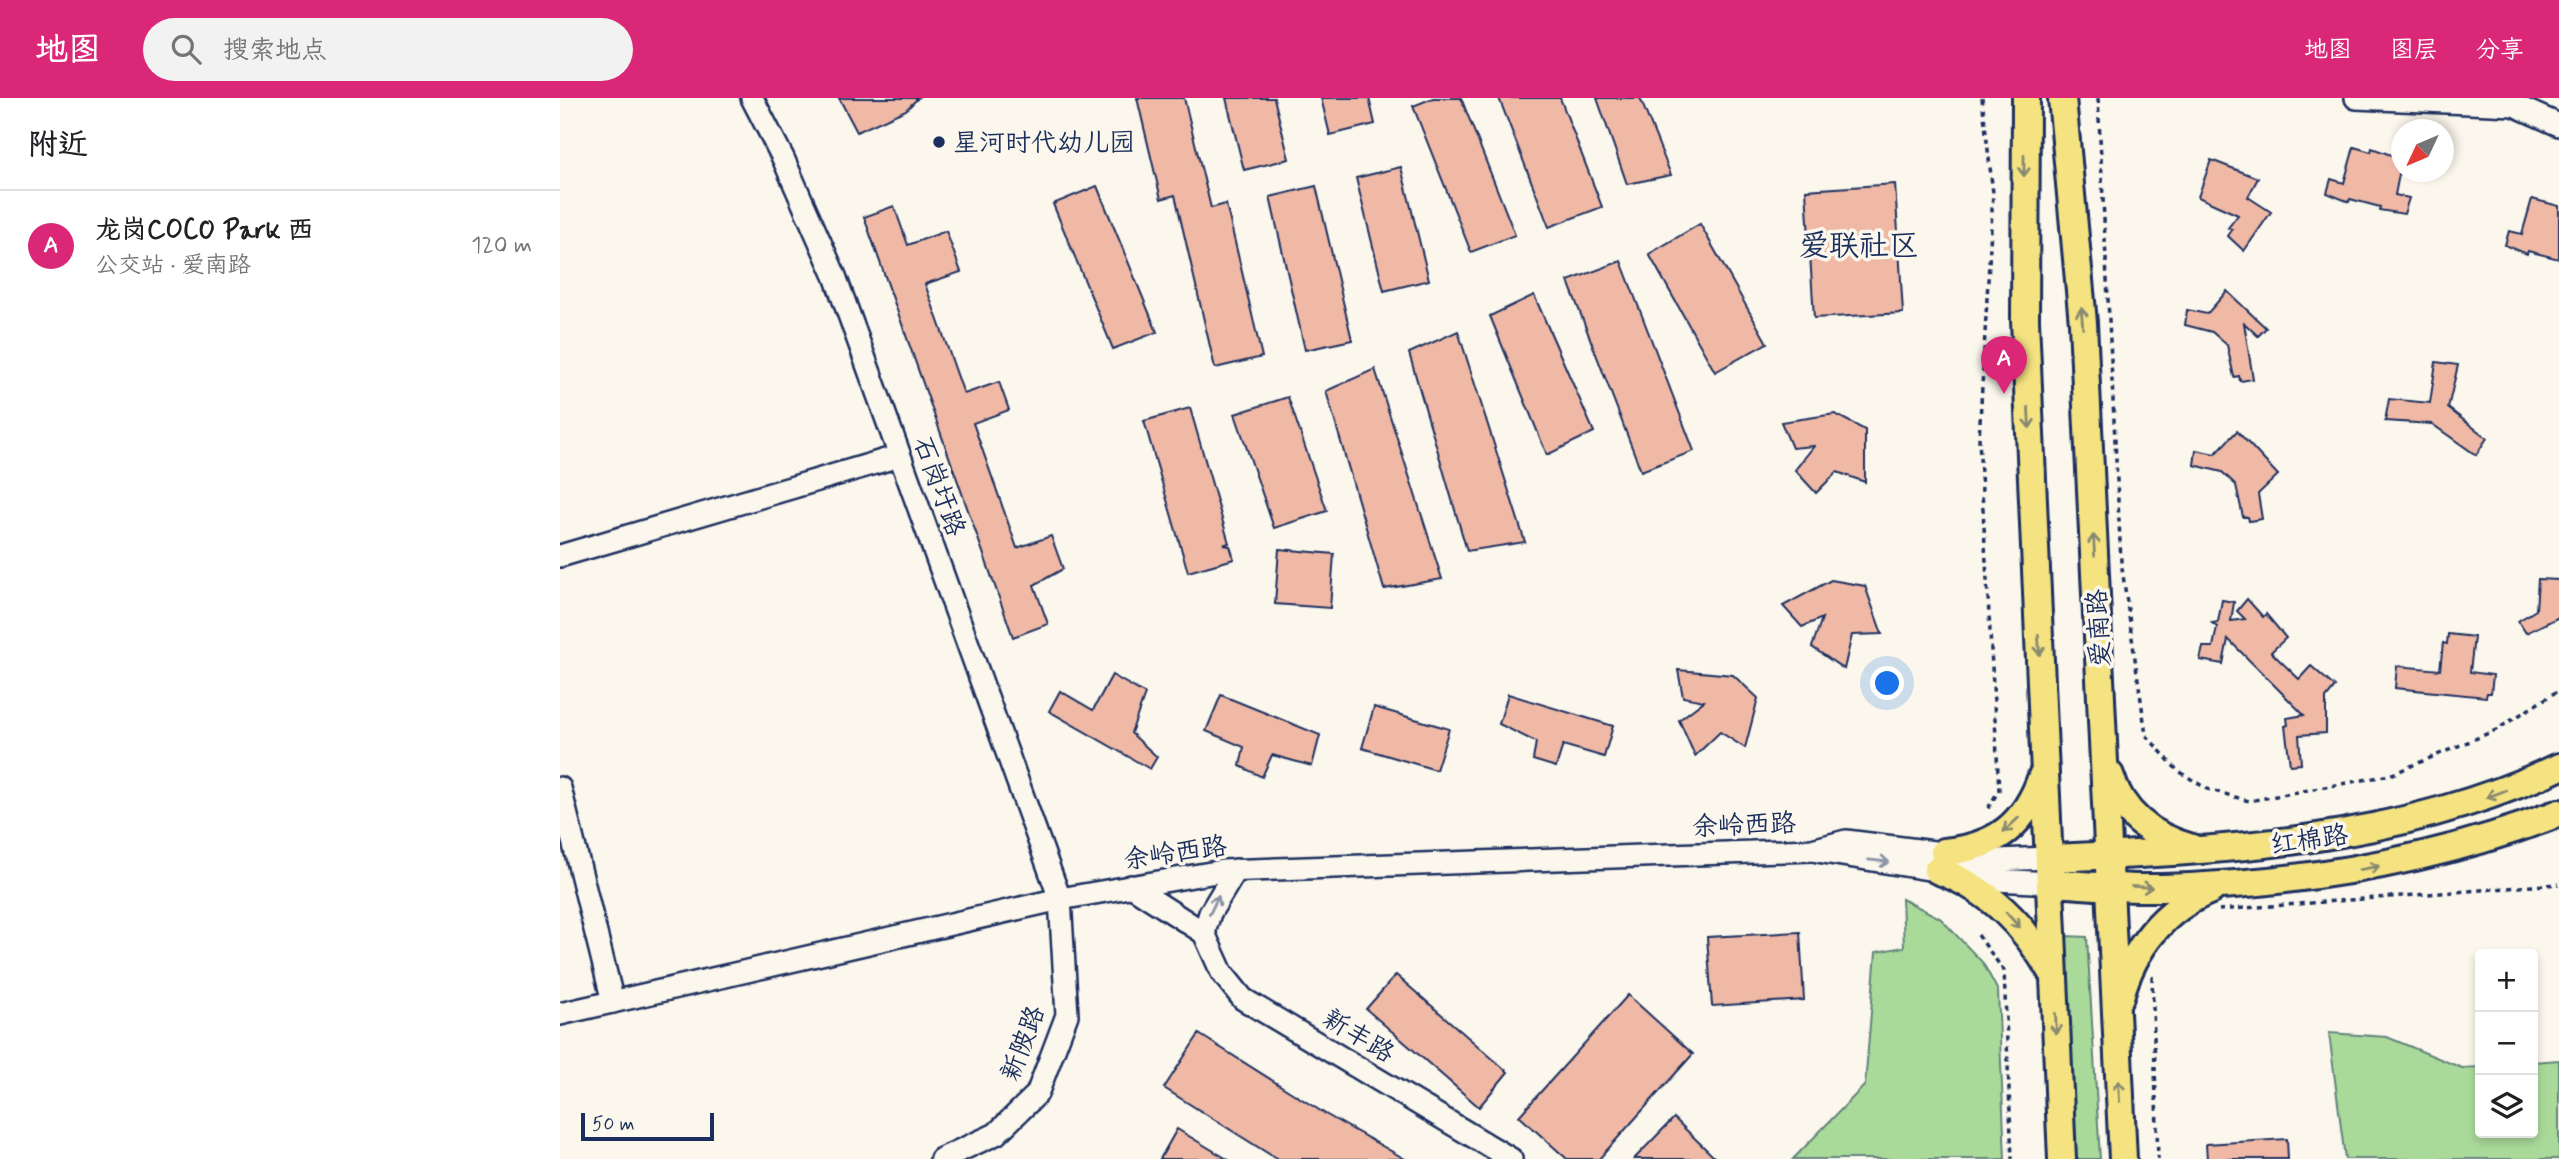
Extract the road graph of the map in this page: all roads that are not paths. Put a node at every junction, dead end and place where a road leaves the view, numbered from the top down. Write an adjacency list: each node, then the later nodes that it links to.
1 (752, 98): 7 (street, 石岗圩路)
2 (2023, 98): 10 (main road, one-way to 10)
3 (2062, 98): 9 (main road, 爱南路, one-way to 3)
4 (2356, 98): 5 (street)
5 (2516, 102): 6 (street)
6 (2559, 125)
7 (899, 456): 8 (street); 22 (street, 石岗圩路)
8 (560, 556)
9 (2103, 746): 14 (main road); 15 (main road, 爱南路)
10 (2044, 767): 16 (main road, one-way to 16); 18 (main road)
11 (2559, 767): 14 (main road, 红棉路, one-way to 14)
12 (560, 788): 25 (street)
13 (2559, 813): 19 (main road, 红棉路, one-way to 13)
14 (2204, 852): 15 (main road, 红棉路)
15 (2109, 856): 18 (main road, 红棉路); 21 (main road, 爱南路)
16 (1940, 861): 17 (street, 余岭西路); 18 (street, 余岭西路); 24 (main road, one-way to 24)
17 (1236, 870): 20 (street, 余岭西路); 23 (street, one-way to 17)
18 (2049, 871): 21 (main road, 红棉路); 24 (main road)
19 (2223, 884): 21 (main road, 红棉路, one-way to 19); 26 (main road)
20 (1131, 886): 22 (street, 余岭西路); 23 (street)
21 (2110, 886): 26 (main road, 爱南路)
22 (1060, 899): 25 (street, 余岭西路); 28 (street, 新陂路)
23 (1204, 933): 29 (street, 新丰路)
24 (2054, 976): 30 (main road, one-way to 30)
25 (613, 1002): 27 (street, 余岭西路)
26 (2116, 1012): 31 (main road, 爱南路, one-way to 26)
27 (560, 1014)
28 (941, 1159)
29 (1511, 1159)
30 (2062, 1159)
31 (2123, 1159)

